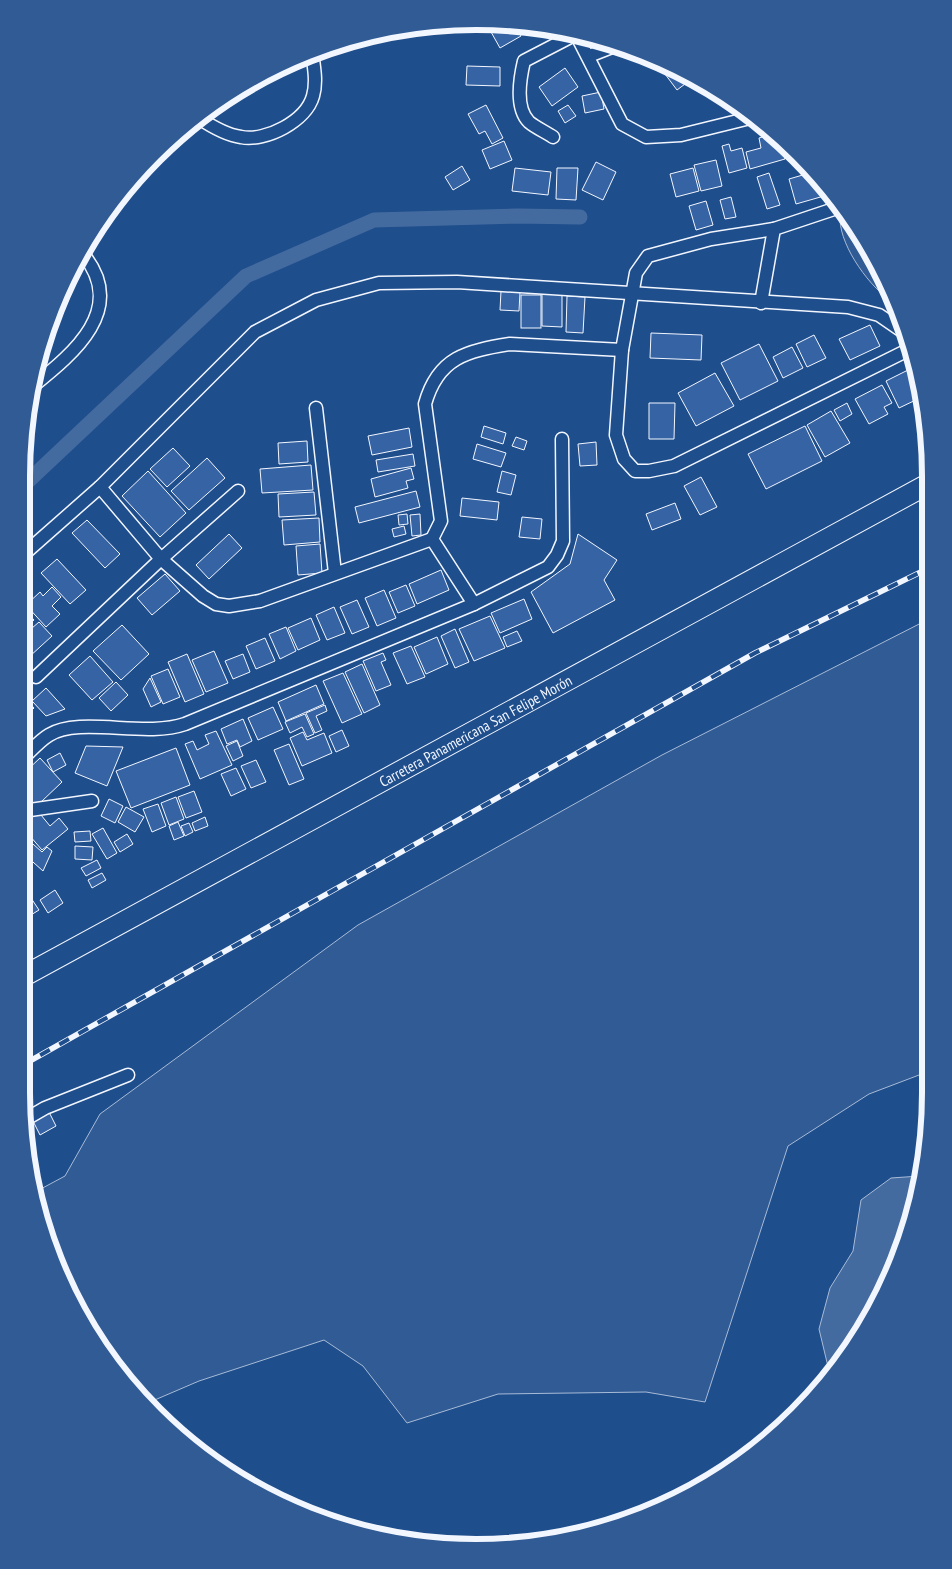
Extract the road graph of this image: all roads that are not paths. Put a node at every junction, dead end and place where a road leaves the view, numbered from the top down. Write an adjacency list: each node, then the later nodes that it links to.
1 (565, 40): 8 (street)
2 (581, 43): 4 (street)
3 (605, 49): 4 (street)
4 (589, 56): 6 (street)
5 (313, 61): 7 (street)
6 (744, 119)
7 (205, 121)
8 (553, 137)
9 (834, 209): 10 (street)
10 (774, 229): 12 (street); 13 (street)
11 (86, 260): 17 (street)
12 (631, 292): 13 (street); 15 (street); 20 (street)
13 (760, 302): 14 (street)
14 (896, 327)
15 (622, 350): 16 (street); 23 (street)
16 (904, 352)
17 (41, 379)
18 (316, 408): 26 (street)
19 (562, 438): 27 (street)
20 (100, 487): 24 (street); 25 (street)
21 (922, 487): 32 (main road, Carretera Panamericana San Felipe Morón)
22 (238, 491): 25 (street)
23 (432, 539): 26 (street); 27 (street)
24 (30, 549)
25 (161, 559): 26 (street); 28 (street)
26 (335, 573)
27 (474, 604): 29 (street)
28 (36, 677)
29 (30, 752)
30 (92, 801): 31 (street)
31 (30, 810)
32 (30, 973)
33 (128, 1075): 34 (street)
34 (31, 1116)

